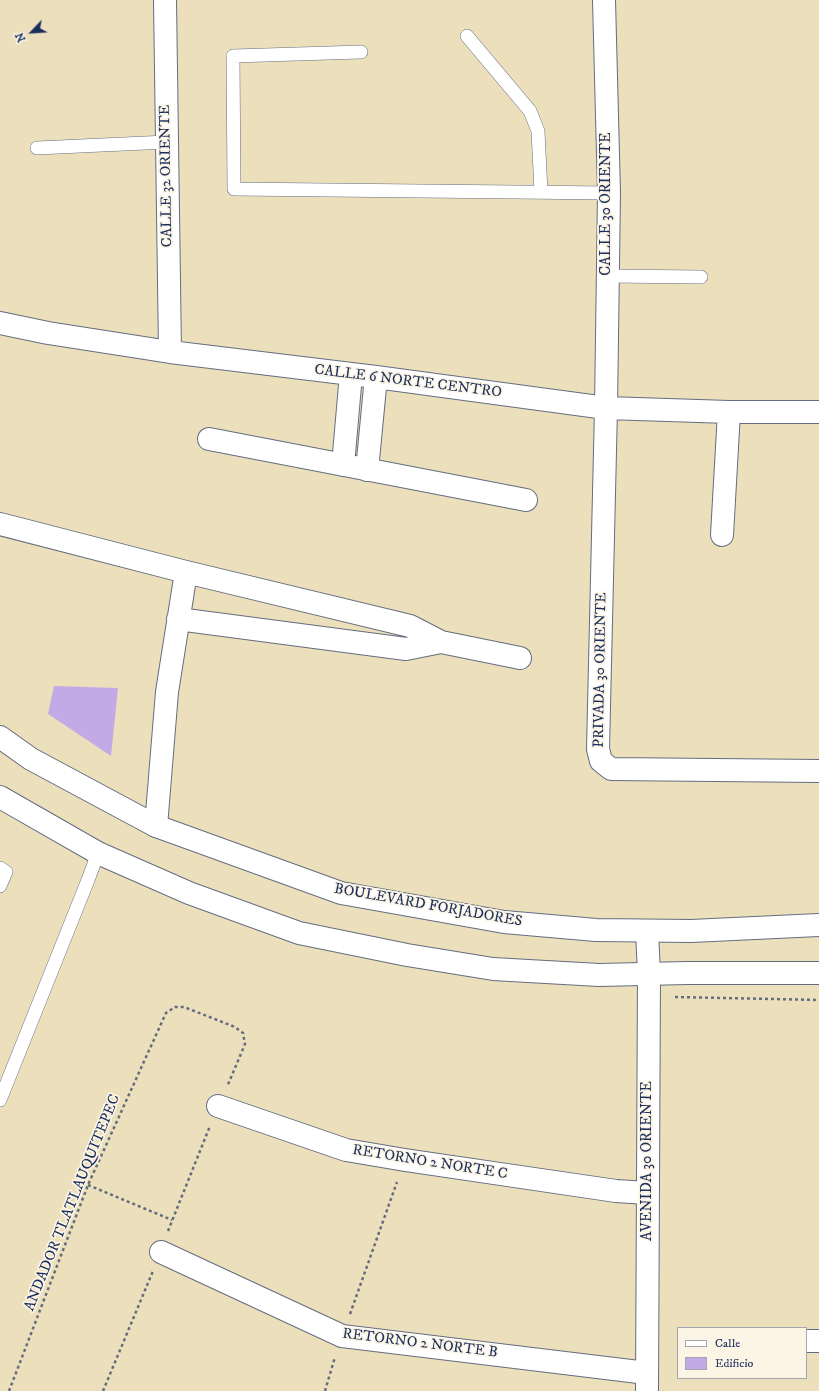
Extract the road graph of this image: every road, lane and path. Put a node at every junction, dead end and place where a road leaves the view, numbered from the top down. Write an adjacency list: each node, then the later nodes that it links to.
1 (165, 0): 5 (street, CALLE 32 ORIENTE)
2 (604, 0): 8 (street, CALLE 30 ORIENTE)
3 (467, 36): 7 (lane)
4 (360, 52): 7 (lane)
5 (167, 142): 6 (lane); 12 (street, CALLE 32 ORIENTE)
6 (37, 148)
7 (541, 192): 8 (lane)
8 (609, 193): 9 (street, CALLE 30 ORIENTE)
9 (608, 276): 10 (lane); 15 (street, CALLE 30 ORIENTE)
10 (701, 277)
11 (0, 323): 12 (street, CALLE 6 NORTE CENTRO)
12 (170, 352): 13 (street, CALLE 6 NORTE CENTRO)
13 (351, 374): 14 (street, CALLE 6 NORTE CENTRO); 19 (street)
14 (376, 377): 15 (street, CALLE 6 NORTE CENTRO); 20 (street)
15 (606, 408): 16 (street, CALLE 6 NORTE CENTRO); 31 (street, PRIVADA 30 ORIENTE)
16 (729, 412): 17 (street, CALLE 6 NORTE CENTRO); 23 (street)
17 (819, 412)
18 (209, 439): 19 (street)
19 (344, 465): 20 (street)
20 (366, 470): 21 (street)
21 (526, 500)
22 (0, 524): 24 (street)
23 (722, 535)
24 (186, 572): 25 (street); 26 (street)
25 (336, 607): 27 (street); 28 (street)
26 (178, 619): 27 (street); 33 (street)
27 (329, 638): 28 (street)
28 (441, 642): 29 (street)
29 (520, 658)
30 (0, 737): 33 (street, BOULEVARD FORJADORES)
31 (819, 771)
32 (0, 797): 34 (street)
33 (156, 826): 38 (street, BOULEVARD FORJADORES)
34 (98, 853): 40 (street); 41 (lane)
35 (0, 868): 36 (lane)
36 (0, 886)
37 (819, 925): 38 (street, BOULEVARD FORJADORES)
38 (647, 931): 40 (street, AVENIDA 30 ORIENTE)
39 (819, 973): 40 (street)
40 (649, 974): 45 (street, AVENIDA 30 ORIENTE)
41 (0, 1100)
42 (218, 1106): 43 (street, RETORNO 2 NORTE C); 44 (path, ANDADOR TLATLAUQUITEPEC); 46 (path)
43 (405, 1160): 45 (street, RETORNO 2 NORTE C); 48 (path)
44 (88, 1185): 46 (path); 52 (path, ANDADOR TLATLAUQUITEPEC)
45 (647, 1193): 51 (street, AVENIDA 30 ORIENTE)
46 (172, 1220): 47 (path)
47 (161, 1252): 48 (street, RETORNO 2 NORTE B); 53 (path)
48 (342, 1336): 51 (street, RETORNO 2 NORTE B); 54 (path)
49 (807, 1341): 50 (street)
50 (819, 1341)
51 (647, 1382)
52 (9, 1391)
53 (103, 1391)
54 (325, 1391)

